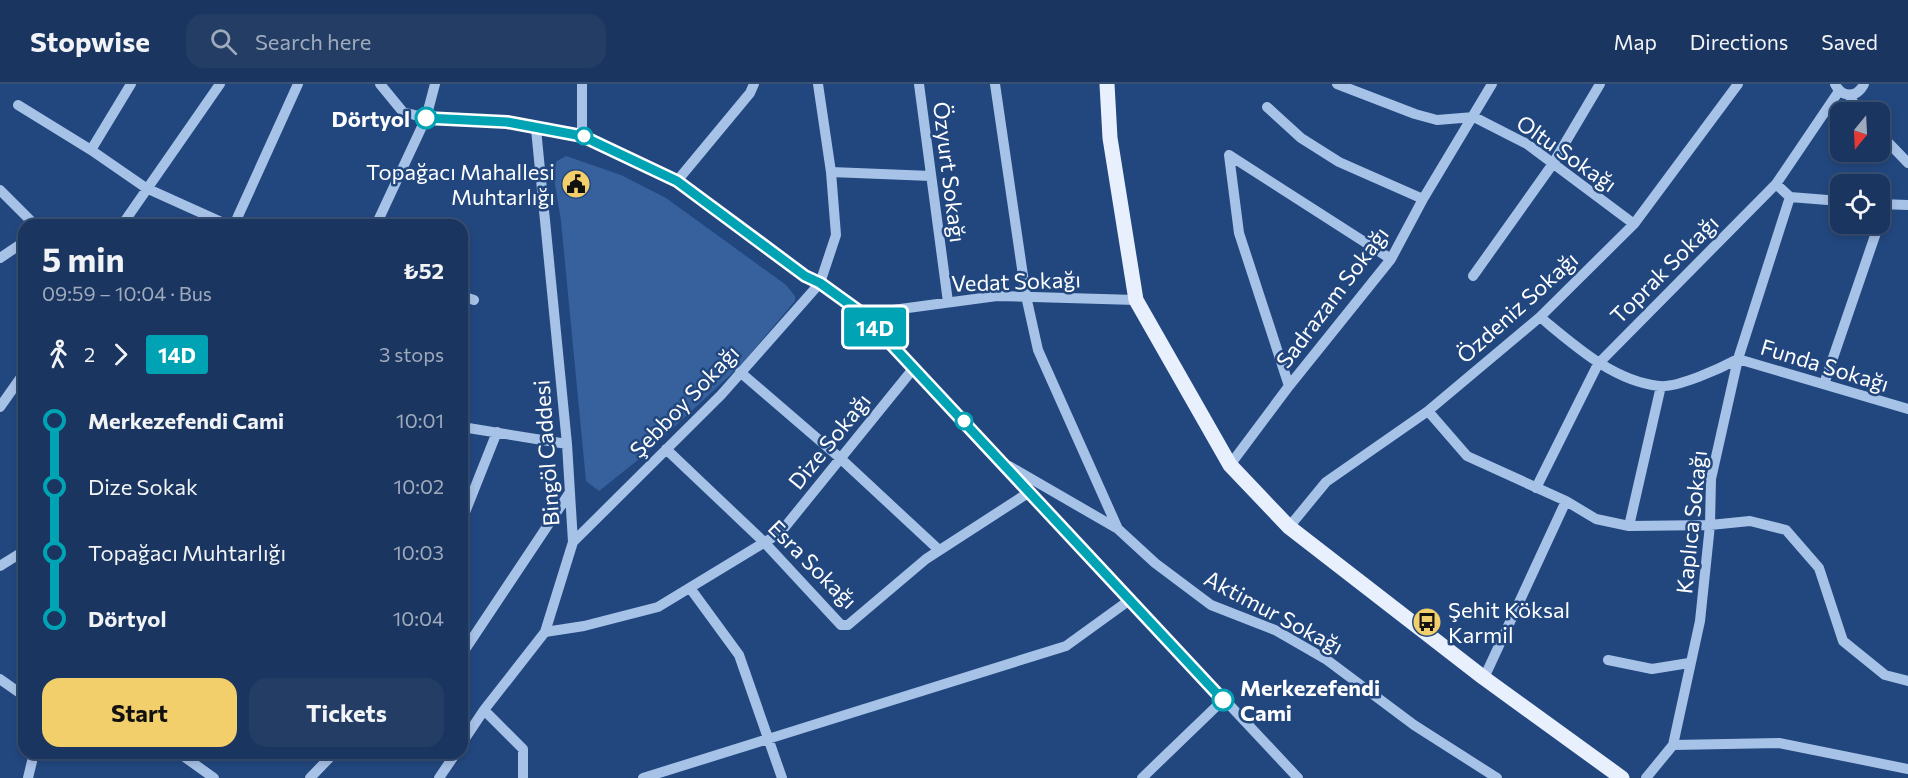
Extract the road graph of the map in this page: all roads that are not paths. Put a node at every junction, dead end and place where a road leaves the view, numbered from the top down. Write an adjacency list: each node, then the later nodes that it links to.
1 (131, 84): 26 (street)
2 (220, 84): 33 (street)
3 (298, 84): 43 (street)
4 (380, 84): 22 (street)
5 (435, 84): 22 (street)
6 (582, 84): 24 (street)
7 (754, 84): 31 (street)
8 (818, 84): 29 (street)
9 (919, 84): 30 (street, Özyurt Sokağı)
10 (995, 84): 52 (street)
11 (1107, 84): 55 (main road)
12 (1337, 84): 21 (street)
13 (1492, 84): 21 (street, Sadrazam Sokağı)
14 (1600, 84): 28 (street)
15 (1738, 84): 45 (street, Özdeniz Sokağı)
16 (1864, 84): 17 (street, Toprak Sokağı)
17 (1841, 90): 18 (street); 32 (street, Toprak Sokağı)
18 (1851, 102)
19 (18, 105): 26 (street)
20 (1267, 107): 36 (street)
21 (1474, 117): 28 (street, Oltu Sokağı); 36 (street, Sadrazam Sokağı)
22 (426, 118): 23 (street); 44 (street)
23 (536, 129): 24 (street); 72 (street, Bingöl Caddesi)
24 (582, 136): 31 (street)
25 (1890, 144): 27 (street)
26 (91, 150): 33 (street)
27 (1908, 163)
28 (1552, 165): 45 (street, Oltu Sokağı); 50 (street)
29 (831, 172): 30 (street); 51 (street)
30 (931, 176): 56 (street, Özyurt Sokağı)
31 (677, 181): 51 (street)
32 (1776, 184): 35 (street); 60 (street, Toprak Sokağı)
33 (146, 188): 41 (street); 42 (street)
34 (0, 190): 40 (street)
35 (1790, 197): 37 (street); 59 (street, Kaplıca Sokağı)
36 (1423, 199): 49 (street, Sadrazam Sokağı)
37 (1830, 200)
38 (1890, 204): 39 (street)
39 (1908, 205)
40 (29, 219)
41 (126, 219)
42 (215, 219)
43 (237, 219)
44 (379, 219)
45 (1634, 224): 58 (street, Özdeniz Sokağı)
46 (1875, 234): 64 (street)
47 (18, 246): 48 (street)
48 (0, 258)
49 (1390, 259): 65 (street, Sadrazam Sokağı); 65 (street)
50 (1473, 276)
51 (820, 283): 57 (street); 62 (street, Şebboy Sokağı)
52 (1026, 296): 55 (street, Vedat Sokağı); 56 (street, Vedat Sokağı); 85 (street)
53 (468, 298): 54 (street)
54 (474, 300)
55 (1136, 300): 76 (main road)
56 (948, 302): 57 (street, Vedat Sokağı)
57 (863, 314): 61 (street)
58 (1540, 317): 60 (street); 69 (street, Özdeniz Sokağı)
59 (1738, 359): 64 (street, Funda Sokağı); 66 (street, Funda Sokağı); 82 (street, Kaplıca Sokağı)
60 (1598, 364): 66 (street); 77 (street, Toprak Sokağı)
61 (913, 369): 74 (street, Dize Sokağı); 75 (street)
62 (740, 372): 73 (street, Şebboy Sokağı); 74 (street)
63 (18, 382): 67 (street)
64 (1824, 384): 68 (street, Funda Sokağı)
65 (1289, 386): 76 (street, Sadrazam Sokağı)
66 (1661, 386): 83 (street)
67 (0, 407)
68 (1908, 409)
69 (1428, 411): 77 (street); 84 (street, Özdeniz Sokağı)
70 (468, 428): 71 (street)
71 (497, 432): 72 (street); 81 (street)
72 (567, 444): 78 (street, Bingöl Caddesi)
73 (666, 449): 86 (street, Şebboy Sokağı); 87 (street, Esra Sokağı)
74 (840, 458): 87 (street, Dize Sokağı); 88 (street)
75 (1001, 462): 79 (street); 85 (street, Aktimur Sokağı)
76 (1230, 465): 84 (main road)
77 (1536, 488): 80 (street)
78 (570, 492): 86 (street, Bingöl Caddesi); 94 (street)
79 (1028, 493): 88 (street, Esra Sokağı); 92 (street)
80 (1566, 501): 83 (street); 97 (street)
81 (468, 505)
82 (1710, 525): 83 (street); 96 (street, Kaplıca Sokağı); 99 (street)
83 (1629, 526)
84 (1289, 527): 97 (main road)
85 (1118, 529): 120 (street, Aktimur Sokağı)
86 (573, 542): 93 (street, Bingöl Caddesi)
87 (764, 542): 88 (street, Esra Sokağı); 91 (street, Dize Sokağı)
88 (939, 550)
89 (18, 555): 90 (street)
90 (0, 566)
91 (690, 588): 93 (street, Dize Sokağı); 104 (street)
92 (1131, 599): 101 (street); 104 (street)
93 (545, 632): 102 (street, Bingöl Caddesi)
94 (468, 645)
95 (1608, 660): 96 (street)
96 (1689, 663): 105 (street, Kaplıca Sokağı)
97 (1484, 678): 121 (main road)
98 (0, 679): 100 (street)
99 (1908, 681)
100 (18, 692)
101 (1223, 700): 111 (street); 119 (street)
102 (484, 710): 103 (street, Bingöl Caddesi); 116 (street)
103 (468, 734)
104 (768, 739): 117 (street); 118 (street)
105 (1673, 745): 110 (street); 122 (street, Kaplıca Sokağı)
106 (33, 759): 112 (street)
107 (188, 759): 113 (street)
108 (328, 759): 114 (street)
109 (452, 759): 115 (street)
110 (1908, 769)
111 (1290, 776)
112 (28, 778)
113 (213, 778)
114 (310, 778)
115 (439, 778)
116 (523, 778)
117 (643, 778)
118 (782, 778)
119 (1143, 778)
120 (1497, 778)
121 (1622, 778)
122 (1646, 778)

